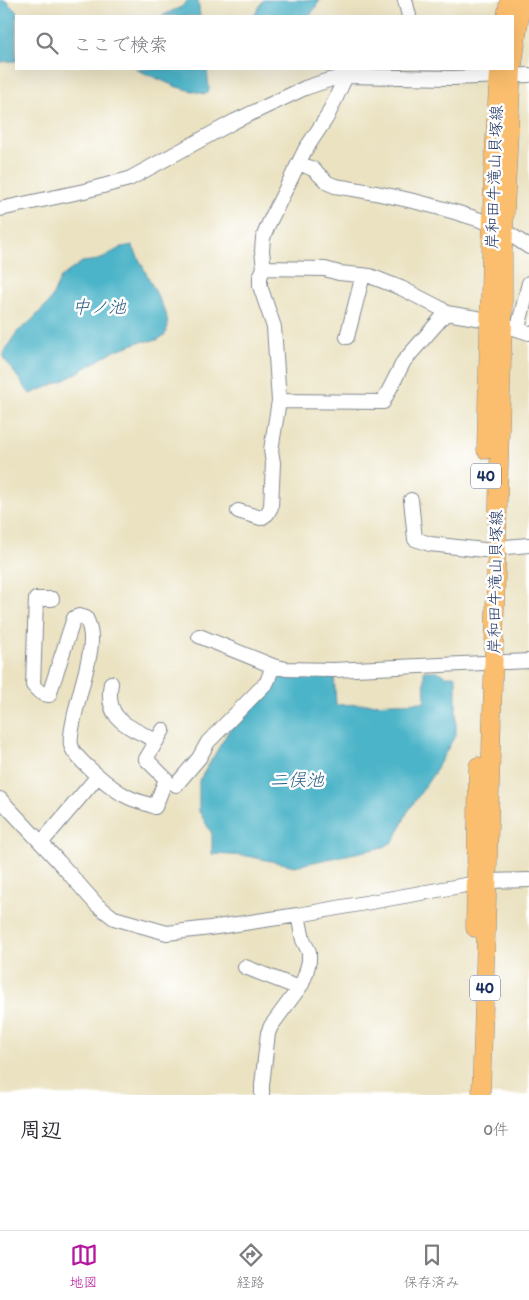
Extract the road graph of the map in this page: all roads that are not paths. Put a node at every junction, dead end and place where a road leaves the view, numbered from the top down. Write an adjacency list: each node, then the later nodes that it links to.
1 (405, 0): 4 (street)
2 (509, 0): 5 (main road)
3 (522, 0): 6 (main road, 岸和田牛滝山貝塚線 / 40)
4 (409, 15)
5 (506, 15)
6 (514, 52)
7 (511, 71): 8 (street); 12 (main road, 岸和田牛滝山貝塚線 / 40)
8 (424, 73): 9 (street)
9 (346, 76): 10 (street); 11 (street)
10 (299, 163): 12 (street); 14 (street)
11 (0, 209)
12 (498, 229): 13 (street); 18 (main road, 岸和田牛滝山貝塚線 / 40)
13 (529, 248)
14 (264, 268): 15 (street); 20 (street)
15 (363, 275): 17 (street); 19 (street)
16 (529, 283): 18 (street)
17 (446, 313): 18 (street); 20 (street)
18 (510, 326): 24 (main road, 岸和田牛滝山貝塚線 / 40)
19 (347, 337)
20 (279, 401): 22 (street)
21 (411, 500): 24 (street)
22 (238, 511)
23 (529, 545): 24 (street)
24 (489, 549): 28 (main road, 岸和田牛滝山貝塚線 / 40)
25 (52, 599): 31 (street)
26 (199, 636): 29 (street)
27 (529, 661): 28 (street)
28 (487, 663): 29 (street); 36 (main road, 岸和田牛滝山貝塚線 / 40)
29 (273, 666): 32 (street)
30 (110, 683): 31 (street)
31 (98, 776): 34 (street)
32 (176, 785)
33 (0, 799): 34 (street)
34 (41, 843): 37 (street)
35 (529, 880): 36 (street)
36 (482, 882): 37 (street); 41 (main road, 岸和田牛滝山貝塚線 / 40); 42 (main road, 岸和田牛滝山貝塚線 / 40)
37 (298, 915): 39 (street)
38 (245, 966): 39 (street)
39 (299, 988): 40 (street)
40 (262, 1095)
41 (470, 1095)
42 (481, 1095)

